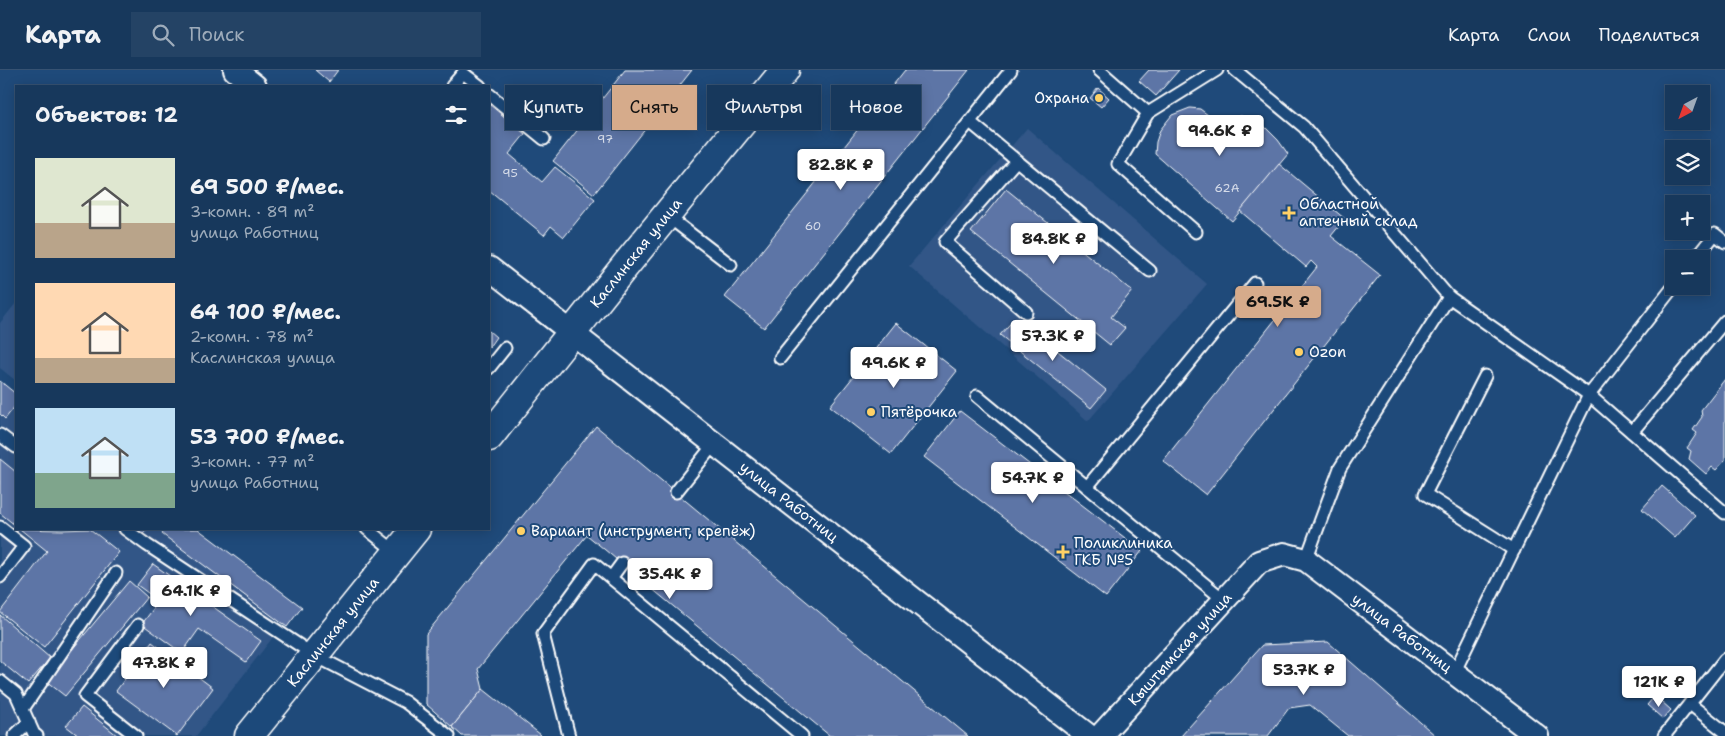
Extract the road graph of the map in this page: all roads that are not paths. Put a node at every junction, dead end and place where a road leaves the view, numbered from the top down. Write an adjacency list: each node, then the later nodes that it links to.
1 (235, 70): 7 (street)
2 (785, 70): 15 (main road, Каслинская улица)
3 (1011, 70): 12 (lane)
4 (1099, 70): 11 (lane)
5 (1217, 70): 11 (lane)
6 (1235, 70): 24 (lane)
7 (254, 85)
8 (453, 85): 9 (lane)
9 (479, 85)
10 (490, 95): 13 (lane)
11 (1148, 113): 16 (lane)
12 (970, 122): 14 (lane); 29 (lane)
13 (544, 139)
14 (1016, 161): 21 (lane); 25 (lane)
15 (666, 215): 19 (lane); 27 (main road, Каслинская улица)
16 (1196, 232)
17 (1725, 242): 18 (lane)
18 (1702, 250)
19 (731, 265)
20 (490, 269): 27 (street, улица Работниц)
21 (1150, 271)
22 (1255, 283): 39 (lane)
23 (1667, 295): 32 (lane)
24 (1449, 297): 32 (lane); 48 (lane)
25 (1026, 312)
26 (1725, 321): 34 (lane)
27 (572, 333): 36 (main road, Каслинская улица); 37 (street, улица Работниц)
28 (505, 348): 30 (lane)
29 (780, 358)
30 (490, 367)
31 (1484, 376): 46 (lane)
32 (1589, 395): 34 (lane); 46 (lane)
33 (977, 396): 39 (lane)
34 (1632, 432): 41 (lane)
35 (0, 435): 38 (lane)
36 (490, 436)
37 (714, 444): 40 (lane); 72 (street, улица Работниц)
38 (15, 446)
39 (1087, 487): 54 (lane)
40 (676, 492)
41 (1725, 513)
42 (0, 527): 52 (lane)
43 (126, 530): 56 (lane)
44 (368, 530): 47 (lane)
45 (415, 530): 47 (main road, Каслинская улица)
46 (1514, 550): 58 (lane)
47 (397, 553): 56 (main road, Каслинская улица)
48 (1306, 560): 49 (street, улица Работниц); 58 (street, улица Работниц)
49 (1259, 562): 54 (street, Кыштымская улица)
50 (622, 563): 53 (lane)
51 (116, 573): 61 (lane)
52 (0, 577)
53 (611, 578): 70 (lane); 71 (lane)
54 (1224, 600): 73 (street, Кыштымская улица)
55 (138, 625): 67 (lane)
56 (314, 655): 68 (main road, Каслинская улица); 69 (lane)
57 (1725, 659): 60 (lane)
58 (1454, 673): 64 (street, улица Работниц)
59 (0, 680): 61 (lane)
60 (1690, 704): 63 (lane); 74 (lane)
61 (23, 709): 62 (lane)
62 (29, 722): 65 (lane); 66 (lane)
63 (1725, 732)
64 (1527, 733)
65 (14, 736)
66 (37, 736)
67 (136, 736)
68 (249, 736)
69 (449, 736)
70 (569, 736)
71 (802, 736)
72 (1089, 736)
73 (1100, 736)
74 (1664, 736)

